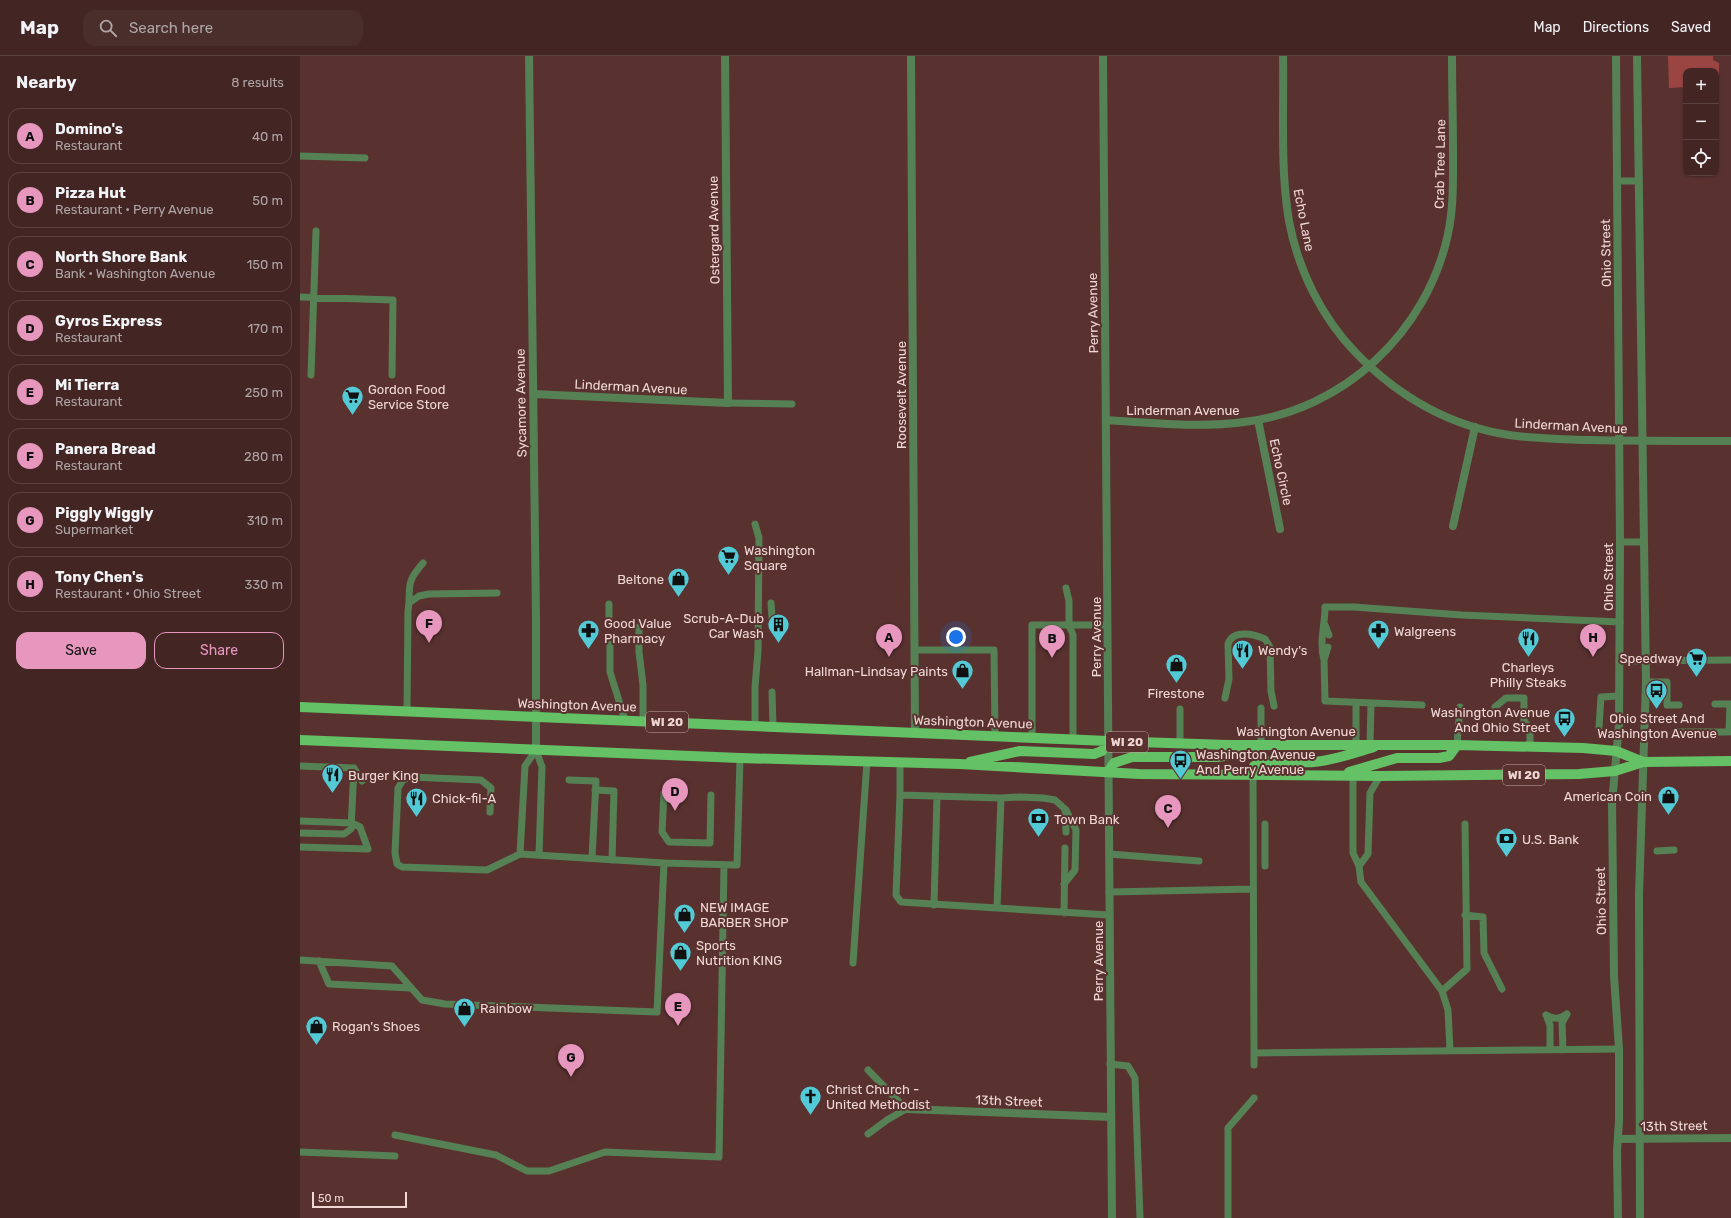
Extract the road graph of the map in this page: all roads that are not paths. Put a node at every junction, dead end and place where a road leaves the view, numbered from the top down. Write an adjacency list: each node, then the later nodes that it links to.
1 (529, 56): 19 (street, Sycamore Avenue)
2 (725, 56): 20 (street, Ostergard Avenue)
3 (911, 56): 49 (street, Roosevelt Avenue)
4 (1103, 56): 22 (street, Perry Avenue)
5 (1283, 56): 16 (street, Echo Lane)
6 (1452, 56): 16 (street, Crab Tree Lane)
7 (1616, 56): 11 (street, Ohio Street)
8 (1637, 56): 12 (street)
9 (300, 156): 10 (lane)
10 (364, 158)
11 (1617, 181): 12 (lane); 25 (street, Ohio Street)
12 (1638, 181): 27 (street)
13 (316, 231): 15 (lane)
14 (300, 297): 15 (lane)
15 (313, 298): 17 (lane); 18 (lane)
16 (1369, 366): 23 (street, Linderman Avenue); 24 (street, Linderman Avenue)
17 (311, 376)
18 (392, 376)
19 (533, 394): 20 (street, Linderman Avenue); 70 (street, Sycamore Avenue)
20 (728, 403): 21 (lane)
21 (792, 404)
22 (1106, 420): 23 (street, Linderman Avenue); 44 (street, Perry Avenue)
23 (1258, 420): 30 (street, Echo Circle)
24 (1475, 427): 25 (street, Linderman Avenue); 29 (street)
25 (1620, 441): 27 (street, Linderman Avenue); 31 (street, Ohio Street)
26 (1731, 441): 27 (street, Linderman Avenue)
27 (1641, 442): 32 (street)
28 (755, 524): 73 (lane)
29 (1453, 526)
30 (1280, 529)
31 (1620, 542): 32 (lane); 41 (street, Ohio Street)
32 (1643, 542): 53 (street)
33 (422, 563): 36 (lane)
34 (1066, 588): 43 (lane)
35 (497, 593): 36 (lane)
36 (409, 603): 69 (lane)
37 (772, 603): 40 (lane)
38 (609, 604): 39 (lane)
39 (609, 617)
40 (772, 618)
41 (1620, 622): 42 (lane); 52 (street, Ohio Street)
42 (1325, 624): 46 (lane); 50 (lane)
43 (1068, 625): 44 (lane); 79 (lane); 80 (lane)
44 (1107, 625): 82 (street, Perry Avenue)
45 (638, 627): 72 (lane)
46 (1329, 635)
47 (610, 642): 71 (lane)
48 (1328, 647): 50 (lane)
49 (915, 650): 77 (street, Roosevelt Avenue); 78 (lane)
50 (1324, 660): 58 (lane)
51 (1731, 660): 53 (lane)
52 (1619, 661): 53 (lane); 56 (street, Ohio Street)
53 (1646, 661): 54 (street)
54 (1646, 682): 62 (lane); 96 (street)
55 (772, 692): 74 (lane)
56 (1618, 696): 75 (lane); 91 (street, Ohio Street)
57 (1225, 698): 63 (lane)
58 (1356, 703): 59 (lane); 84 (lane)
59 (1371, 703): 61 (lane); 85 (lane)
60 (1715, 704): 76 (lane)
61 (1422, 705)
62 (1679, 705)
63 (1274, 706)
64 (300, 707): 69 (main road, Washington Avenue / WI 20)
65 (1460, 707): 88 (lane)
66 (1495, 707): 89 (lane)
67 (1261, 708): 87 (lane)
68 (1180, 709): 83 (lane)
69 (407, 711): 70 (main road, Washington Avenue / WI 20)
70 (537, 717): 71 (main road, Washington Avenue / WI 20); 90 (street, Sycamore Avenue)
71 (625, 720): 72 (main road, Washington Avenue / WI 20)
72 (643, 720): 73 (main road, Washington Avenue / WI 20)
73 (755, 726): 74 (main road, Washington Avenue / WI 20)
74 (773, 726): 77 (main road, Washington Avenue / WI 20)
75 (1599, 727)
76 (1675, 732)
77 (915, 733): 78 (main road, Washington Avenue / WI 20)
78 (994, 735): 79 (main road, Washington Avenue / WI 20)
79 (1032, 737): 80 (main road, Washington Avenue / WI 20)
80 (1073, 739): 82 (main road, Washington Avenue / WI 20)
81 (300, 740): 90 (main road, Washington Avenue / WI 20)
82 (1108, 742): 83 (main road, Washington Avenue / WI 20); 97 (main road); 101 (street, Perry Avenue)
83 (1180, 743): 87 (main road, Washington Avenue / WI 20)
84 (1356, 744): 85 (main road, Washington Avenue / WI 20); 87 (main road, Washington Avenue / WI 20)
85 (1370, 744): 86 (main road, Washington Avenue / WI 20)
86 (1382, 744): 88 (main road, Washington Avenue / WI 20); 103 (main road)
87 (1261, 745): 101 (main road)
88 (1457, 745): 89 (main road, Washington Avenue / WI 20); 102 (main road)
89 (1530, 747): 91 (main road, Washington Avenue / WI 20)
90 (536, 750): 92 (main road, Washington Avenue / WI 20); 126 (lane); 128 (lane)
91 (1616, 751): 96 (main road, Washington Avenue / WI 20); 100 (street, Ohio Street)
92 (740, 758): 93 (main road, Washington Avenue / WI 20); 134 (lane)
93 (867, 761): 95 (main road, Washington Avenue / WI 20); 146 (lane)
94 (1731, 761): 96 (main road, Washington Avenue / WI 20)
95 (900, 762): 97 (main road, Washington Avenue / WI 20); 111 (lane)
96 (1643, 762): 100 (main road, Washington Avenue / WI 20); 165 (street)
97 (960, 764): 101 (main road, Washington Avenue / WI 20)
98 (300, 766): 99 (lane)
99 (354, 768): 107 (lane); 117 (lane)
100 (1614, 771): 105 (main road, Washington Avenue / WI 20); 150 (street, Ohio Street)
101 (1108, 772): 103 (main road, Washington Avenue / WI 20); 127 (street, Perry Avenue)
102 (1342, 774): 103 (main road, Washington Avenue / WI 20); 104 (main road, Washington Avenue / WI 20)
103 (1253, 775): 131 (lane)
104 (1353, 775): 105 (main road, Washington Avenue / WI 20); 135 (lane)
105 (1380, 776): 135 (lane)
106 (569, 780): 108 (lane)
107 (362, 781)
108 (595, 790): 129 (lane); 130 (lane)
109 (664, 793): 110 (lane)
110 (711, 795)
111 (900, 796): 112 (lane); 139 (lane)
112 (937, 796): 113 (lane); 139 (lane)
113 (1001, 798): 114 (lane); 140 (lane)
114 (1065, 809): 120 (lane); 136 (lane)
115 (490, 812): 126 (lane)
116 (300, 820): 117 (lane)
117 (352, 823): 121 (lane); 122 (lane)
118 (1265, 824): 131 (lane)
119 (1464, 824): 143 (lane)
120 (1066, 832)
121 (300, 833)
122 (300, 847)
123 (1065, 848): 136 (lane)
124 (1674, 850): 125 (lane)
125 (1657, 852)
126 (520, 854): 128 (lane)
127 (1109, 854): 132 (lane); 138 (street, Perry Avenue)
128 (539, 855): 129 (lane)
129 (592, 858): 130 (lane)
130 (612, 860): 133 (lane)
131 (1252, 860): 137 (lane)
132 (1199, 861)
133 (664, 863): 134 (lane); 147 (lane)
134 (724, 865): 162 (lane)
135 (1359, 866): 149 (lane)
136 (1064, 884): 141 (lane)
137 (1253, 889): 138 (lane); 154 (lane)
138 (1109, 892): 142 (street, Perry Avenue)
139 (934, 905): 140 (lane)
140 (997, 908): 141 (lane)
141 (1064, 913): 142 (lane)
142 (1109, 915): 155 (street, Perry Avenue)
143 (1465, 915): 148 (lane); 149 (lane)
144 (300, 960): 145 (lane)
145 (319, 961): 147 (lane); 147 (lane)
146 (853, 963)
147 (411, 988)
148 (1502, 989)
149 (1442, 991): 153 (lane)
150 (1619, 1049): 152 (lane); 164 (street, Ohio Street)
151 (1550, 1050): 152 (lane); 152 (lane); 153 (lane)
152 (1563, 1050)
153 (1450, 1051): 154 (lane)
154 (1254, 1053): 156 (lane)
155 (1110, 1064): 160 (street, Perry Avenue); 169 (lane)
156 (1254, 1065)
157 (868, 1070): 159 (lane)
158 (1254, 1098): 170 (lane)
159 (906, 1109): 160 (street, 13th Street); 161 (lane)
160 (1111, 1117): 168 (street, Perry Avenue)
161 (868, 1134)
162 (395, 1135)
163 (1731, 1138): 165 (street, 13th Street)
164 (1618, 1139): 165 (street, 13th Street); 171 (street, Ohio Street)
165 (1640, 1139): 172 (street)
166 (300, 1152): 167 (lane)
167 (394, 1156)
168 (1112, 1218)
169 (1140, 1218)
170 (1228, 1218)
171 (1618, 1218)
172 (1640, 1218)

